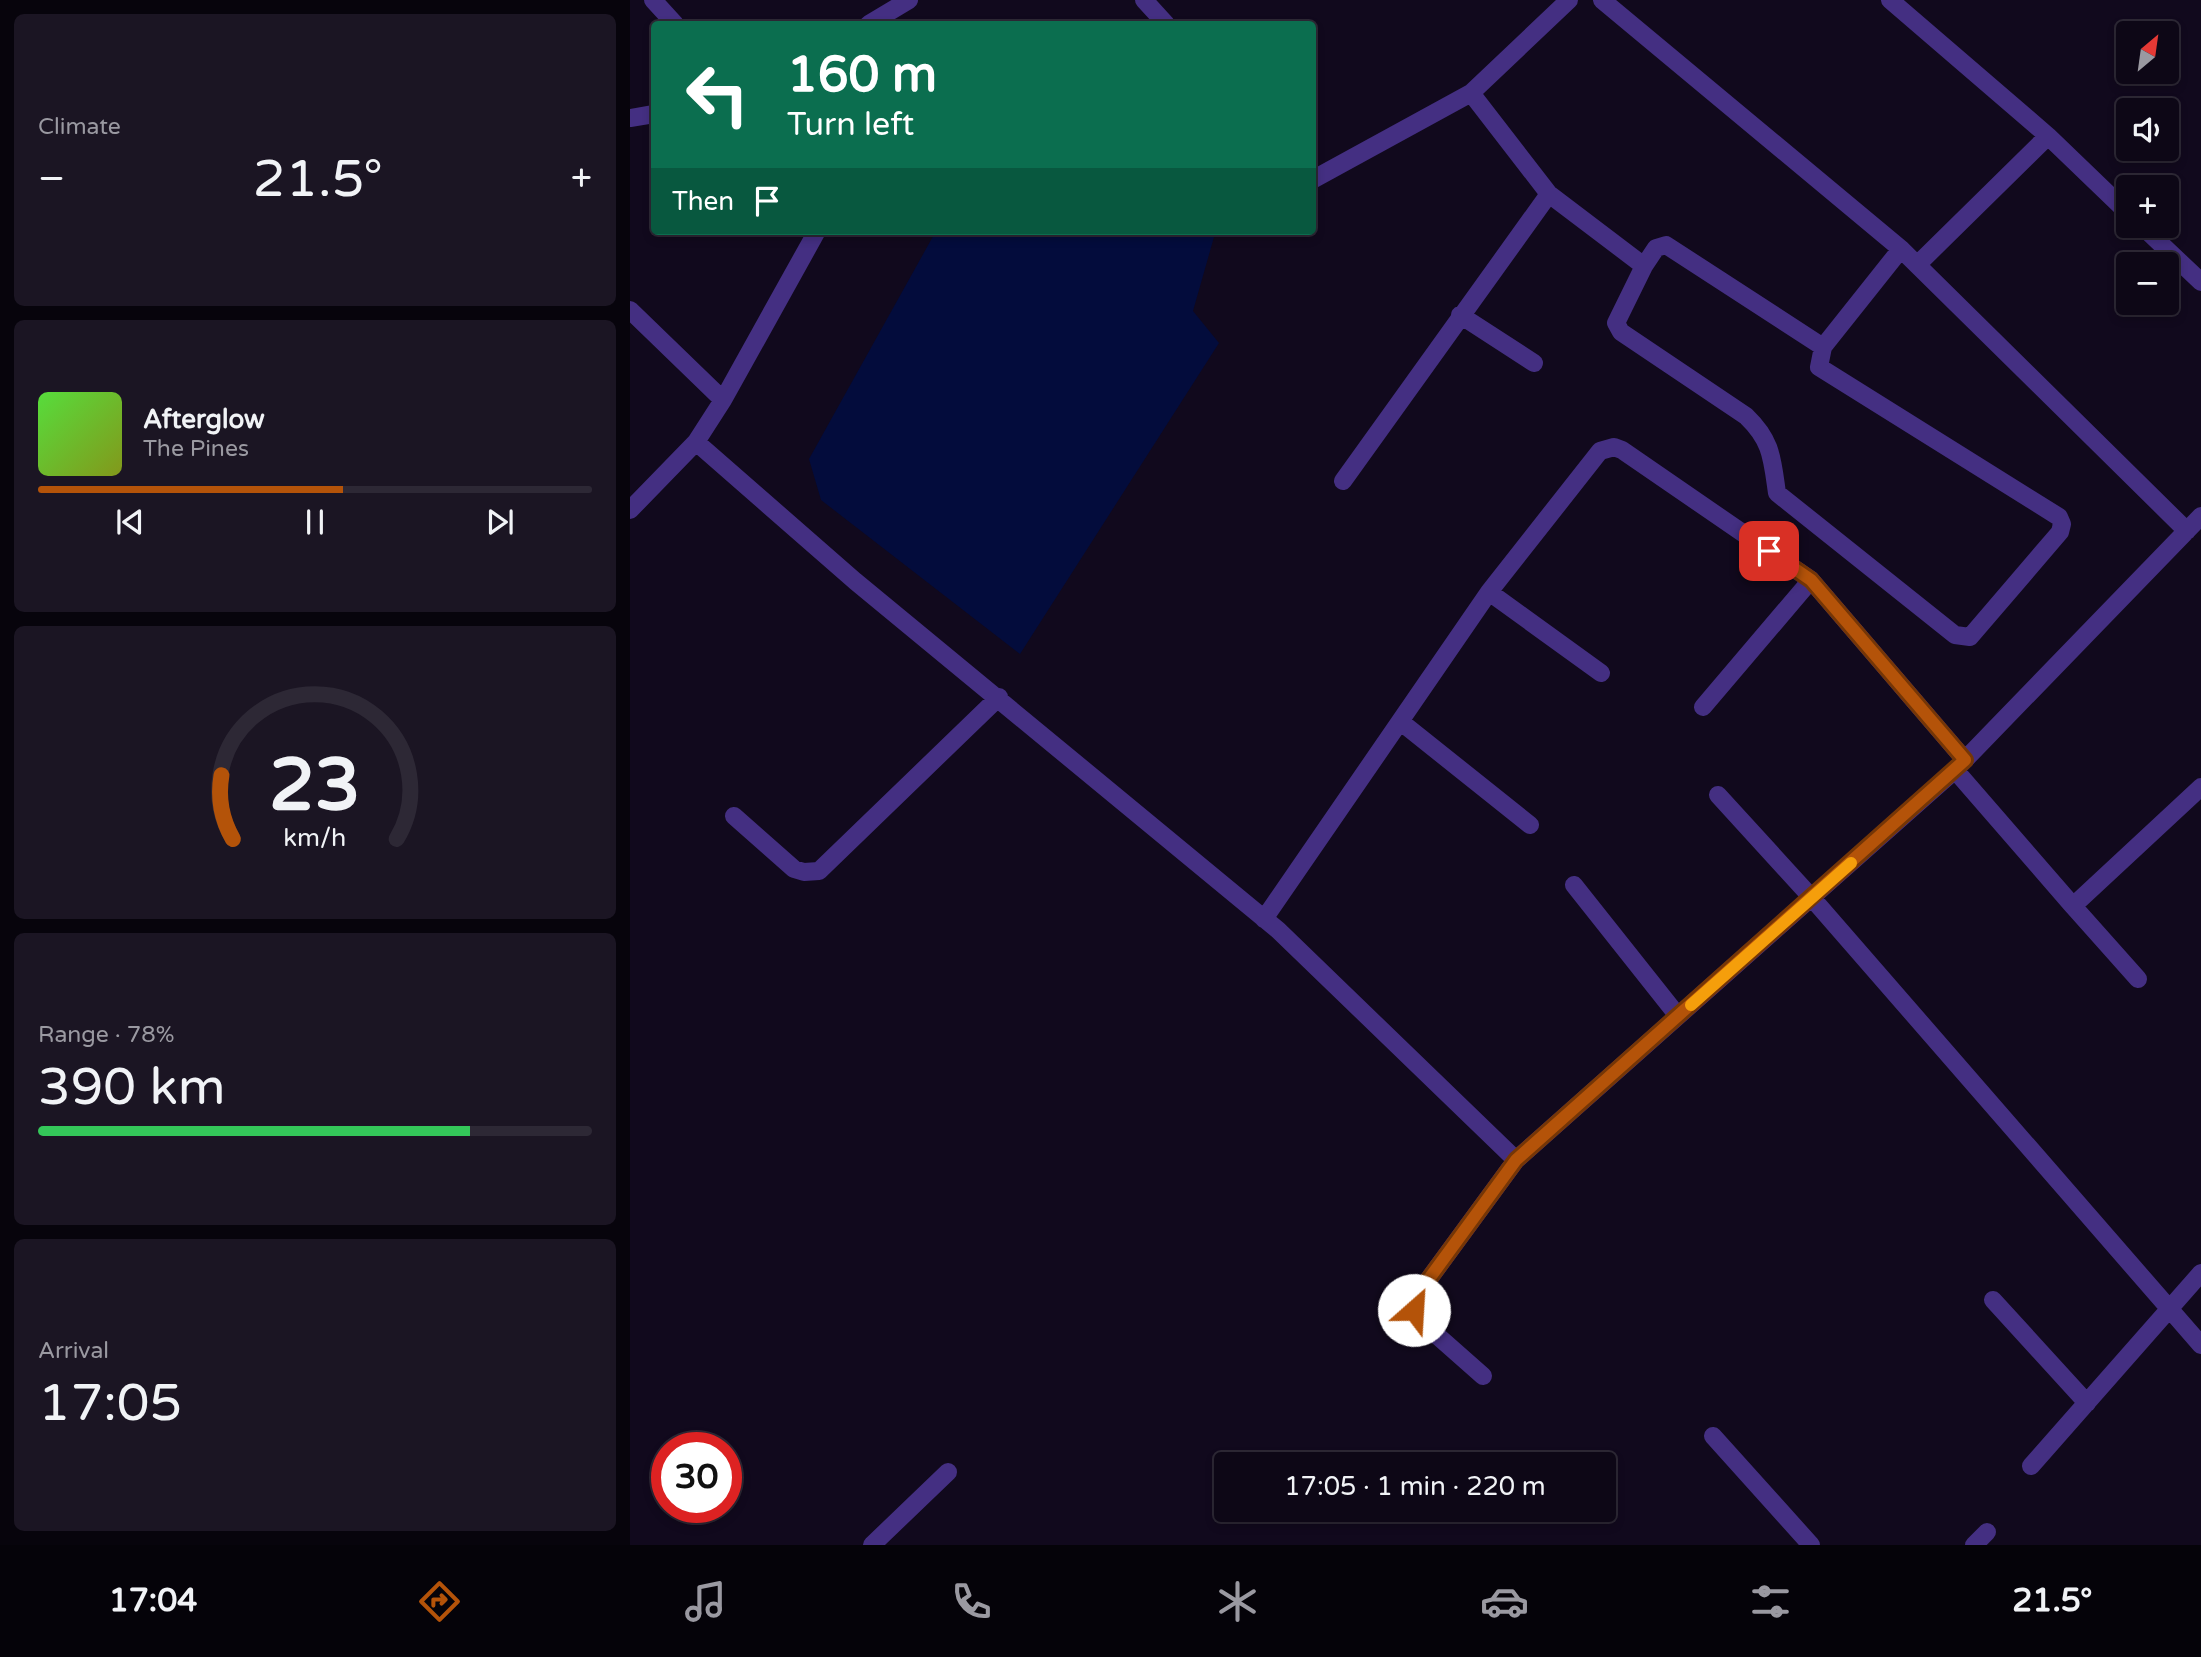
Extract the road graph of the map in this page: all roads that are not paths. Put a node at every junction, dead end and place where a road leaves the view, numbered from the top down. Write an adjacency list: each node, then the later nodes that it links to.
1 (653, 0): 7 (street)
2 (909, 0): 8 (street)
3 (1144, 0): 9 (street)
4 (1569, 0): 10 (street)
5 (1602, 0): 19 (street)
6 (1890, 0): 13 (street)
7 (672, 21)
8 (874, 21)
9 (1163, 21)
10 (1471, 93): 14 (street); 15 (street)
11 (651, 114): 12 (street)
12 (630, 118)
13 (2048, 136): 16 (street); 20 (street)
14 (1316, 178)
15 (1549, 194): 21 (street); 24 (street)
16 (2116, 201)
17 (815, 235): 27 (street)
18 (2155, 238): 22 (street)
19 (1901, 249): 20 (street); 25 (street)
20 (1917, 265): 32 (street)
21 (1644, 267): 25 (street); 25 (street)
22 (2201, 282)
23 (630, 310): 27 (street)
24 (1460, 315): 26 (street); 29 (street)
25 (1823, 347)
26 (1534, 363)
27 (723, 401): 28 (street)
28 (696, 442): 30 (street); 36 (street)
29 (1343, 481)
30 (630, 510)
31 (2201, 516): 32 (street)
32 (2187, 531): 39 (street)
33 (1811, 580): 34 (street); 37 (street); 39 (street)
34 (1489, 592): 35 (street); 38 (street)
35 (1601, 673)
36 (999, 697): 42 (street); 47 (street)
37 (1703, 707)
38 (1401, 722): 43 (street); 47 (street)
39 (1960, 765): 45 (street); 46 (street)
40 (2201, 786): 46 (street)
41 (1718, 795): 45 (street)
42 (734, 816)
43 (1530, 825)
44 (1574, 885): 49 (street)
45 (1812, 898): 49 (street); 53 (street)
46 (2073, 906): 48 (street)
47 (1264, 919): 50 (street)
48 (2138, 979)
49 (1678, 1016): 50 (street)
50 (1516, 1160): 55 (street)
51 (2201, 1273): 53 (street)
52 (1993, 1300): 56 (street)
53 (2167, 1309): 54 (street); 56 (street)
54 (2201, 1345)
55 (1483, 1376)
56 (2087, 1403): 58 (street)
57 (1713, 1436): 62 (street)
58 (2031, 1466)
59 (948, 1472): 61 (street)
60 (1987, 1532): 63 (street)
61 (872, 1545)
62 (1811, 1545)
63 (1974, 1545)

